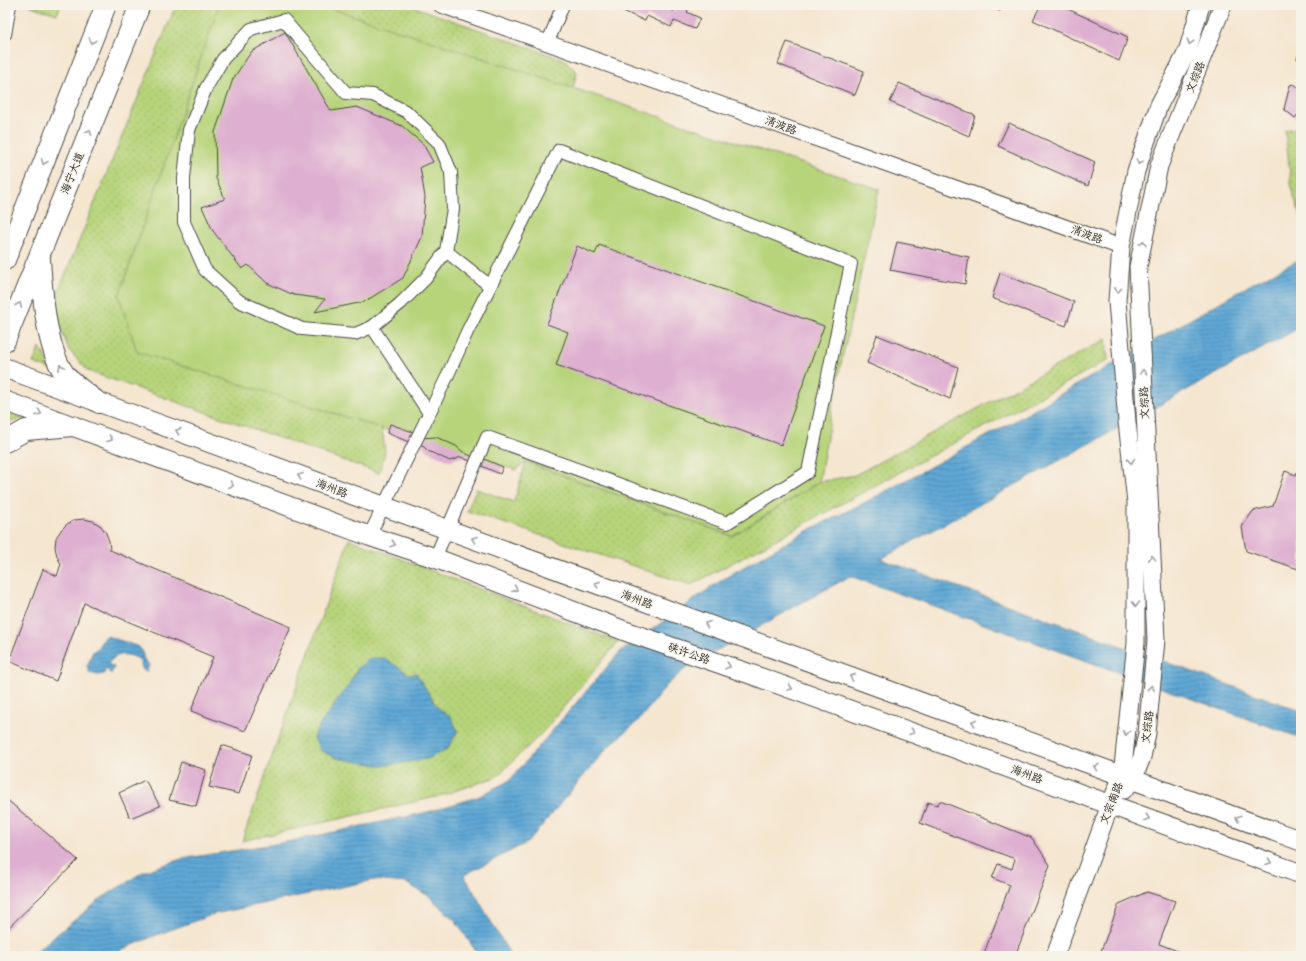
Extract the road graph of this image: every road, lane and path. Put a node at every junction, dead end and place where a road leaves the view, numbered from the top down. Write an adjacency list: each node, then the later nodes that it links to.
1 (106, 5): 11 (highway, one-way to 11)
2 (140, 5): 13 (highway, 海宁大道, one-way to 2)
3 (441, 5): 9 (street, 清波路)
4 (563, 5): 9 (street)
5 (1201, 5): 10 (main road, 文宗南路, one-way to 10)
6 (1223, 5): 28 (main road, 文综路, one-way to 6)
7 (10, 8): 8 (lane)
8 (8, 35)
9 (548, 42): 10 (street, 清波路)
10 (1121, 247): 28 (main road, 文宗南路, one-way to 28)
11 (7, 251)
12 (446, 251): 14 (street); 15 (street); 15 (street)
13 (39, 255): 16 (highway, 海宁大道, one-way to 13); 19 (highway, one-way to 13)
14 (490, 286): 20 (street); 24 (street)
15 (372, 327): 20 (street)
16 (5, 341)
17 (5, 368): 19 (main road, 海州路)
18 (5, 401): 21 (main road, one-way to 21)
19 (99, 403): 23 (main road, 海州路, one-way to 19)
20 (429, 413): 23 (street)
21 (73, 426): 22 (highway); 25 (main road, one-way to 25)
22 (5, 442)
23 (383, 506): 24 (main road, 海州路); 25 (street)
24 (447, 530): 26 (street); 28 (main road, 海州路, one-way to 24)
25 (369, 536): 26 (main road, one-way to 26)
26 (435, 558): 27 (main road, 硖许公路, one-way to 27)
27 (753, 675): 29 (main road, 海州路, one-way to 29)
28 (1127, 778): 29 (main road, 文综路); 30 (main road, one-way to 28)
29 (1110, 805): 31 (main road, 海州路, one-way to 31); 32 (main road, 文宗南路)
30 (1301, 841)
31 (1301, 874)
32 (1055, 956)

